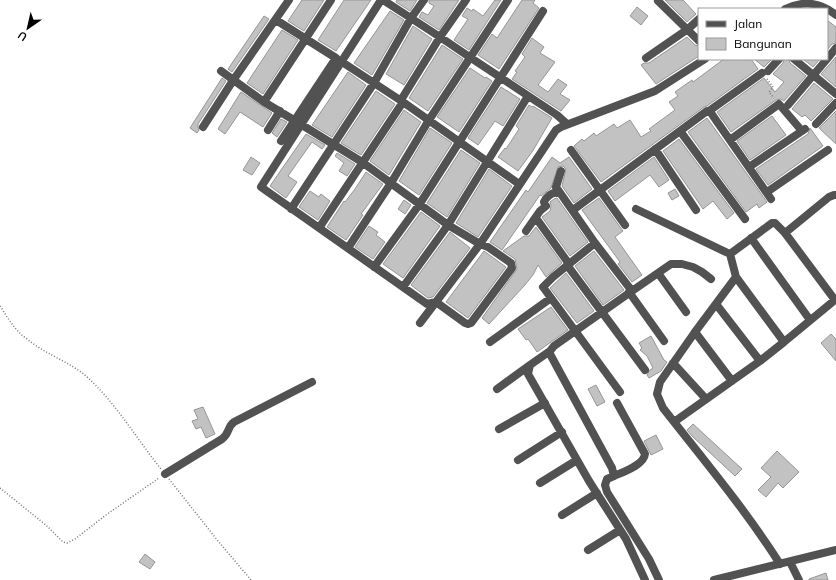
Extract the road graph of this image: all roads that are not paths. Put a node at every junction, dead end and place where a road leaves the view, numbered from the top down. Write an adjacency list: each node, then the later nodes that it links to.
1 (290, 0): 12 (street)
2 (331, 0): 16 (street)
3 (382, 0): 11 (street); 26 (street)
4 (424, 0): 11 (street)
5 (466, 0): 15 (street)
6 (508, 0): 19 (street)
7 (658, 1): 14 (street)
8 (787, 8): 9 (street)
9 (823, 8)
10 (543, 11): 29 (street)
11 (411, 18): 15 (street); 31 (street)
12 (276, 20): 16 (street); 30 (street)
13 (698, 20): 14 (street)
14 (688, 29): 17 (street); 20 (street)
15 (440, 37): 19 (street); 34 (street)
16 (306, 38): 35 (street); 41 (street)
17 (698, 40)
18 (836, 48): 21 (street)
19 (471, 58): 29 (street); 40 (street)
20 (646, 58)
21 (828, 58)
22 (702, 60): 42 (street)
23 (778, 60): 39 (street)
24 (795, 60): 28 (street)
25 (826, 60): 28 (street)
26 (342, 62): 31 (street); 41 (street)
27 (221, 71): 30 (street)
28 (813, 75): 32 (street); 37 (street)
29 (500, 78): 33 (street); 49 (street)
30 (234, 79): 35 (street); 44 (street)
31 (374, 82): 34 (street); 50 (street)
32 (836, 94)
33 (528, 96): 42 (street); 55 (street)
34 (402, 101): 40 (street); 54 (street)
35 (264, 102): 38 (street)
36 (836, 103): 43 (street)
37 (788, 105)
38 (280, 111): 41 (street); 45 (street)
39 (709, 111): 46 (street); 47 (street)
40 (429, 120): 49 (street); 58 (street)
41 (298, 122): 48 (street); 50 (street); 64 (street)
42 (567, 124): 59 (street)
43 (816, 124)
44 (203, 128)
45 (268, 130)
46 (680, 131): 51 (street); 69 (street)
47 (730, 140): 56 (street); 56 (street)
48 (281, 141)
49 (459, 141): 55 (street); 63 (street)
50 (334, 144): 54 (street); 64 (street)
51 (655, 149): 61 (street); 67 (street)
52 (570, 150): 61 (street)
53 (828, 150): 56 (street)
54 (362, 162): 58 (street); 72 (street)
55 (488, 162): 59 (street); 70 (street)
56 (749, 167)
57 (561, 171): 60 (street)
58 (391, 183): 63 (street); 78 (street)
59 (519, 184): 77 (street)
60 (556, 187): 66 (street); 68 (street)
61 (599, 190): 66 (street); 71 (street)
62 (836, 196): 74 (street)
63 (419, 205): 70 (street); 81 (street)
64 (291, 209): 72 (street)
65 (636, 209): 79 (street)
66 (573, 210): 76 (street)
67 (696, 210)
68 (536, 218): 73 (street); 80 (street)
69 (745, 219)
70 (448, 225): 77 (street); 85 (street)
71 (625, 225)
72 (319, 228): 78 (street)
73 (526, 231)
74 (785, 233): 75 (street); 88 (street)
75 (751, 238): 79 (street); 93 (street)
76 (596, 243): 80 (street); 86 (street)
77 (480, 244): 89 (street); 89 (street)
78 (348, 248): 81 (street)
79 (730, 254): 83 (street)
80 (568, 264): 87 (street); 91 (street)
81 (374, 267): 85 (street)
82 (658, 273): 84 (street); 86 (street); 92 (street)
83 (736, 277): 90 (street); 99 (street)
84 (711, 279)
85 (403, 287): 89 (street)
86 (631, 292): 91 (street); 97 (street)
87 (551, 298): 95 (street); 98 (street)
88 (836, 300): 93 (street)
89 (436, 302): 94 (street)
90 (716, 304): 96 (street); 101 (street)
91 (602, 312): 95 (street); 104 (street)
92 (686, 312)
93 (810, 320): 99 (street)
94 (420, 323)
95 (576, 331): 100 (street); 108 (street)
96 (695, 332): 102 (street); 105 (street)
97 (664, 341)
98 (490, 342)
99 (784, 342): 101 (street)
100 (550, 351): 103 (street); 118 (street)
101 (760, 361): 105 (street)
102 (673, 363): 109 (street); 112 (street)
103 (530, 365): 107 (street); 111 (street)
104 (645, 370)
105 (732, 381): 109 (street)
106 (312, 382): 117 (street)
107 (497, 389)
108 (620, 392)
109 (706, 400): 112 (street)
110 (617, 402): 118 (street)
111 (545, 403): 113 (street); 114 (street)
112 (674, 422): 126 (street)
113 (499, 429)
114 (562, 432): 115 (street); 116 (street)
115 (518, 460)
116 (577, 460): 119 (street); 120 (street)
117 (165, 474)
118 (614, 476): 128 (street)
119 (540, 483)
120 (597, 494): 121 (street); 122 (street)
121 (562, 515)
122 (620, 530): 123 (street); 127 (street)
123 (588, 550)
124 (836, 550): 125 (street)
125 (790, 562): 126 (street); 130 (street)
126 (780, 564): 129 (street)
127 (645, 580)
128 (659, 580)
129 (714, 580)
130 (799, 580)

